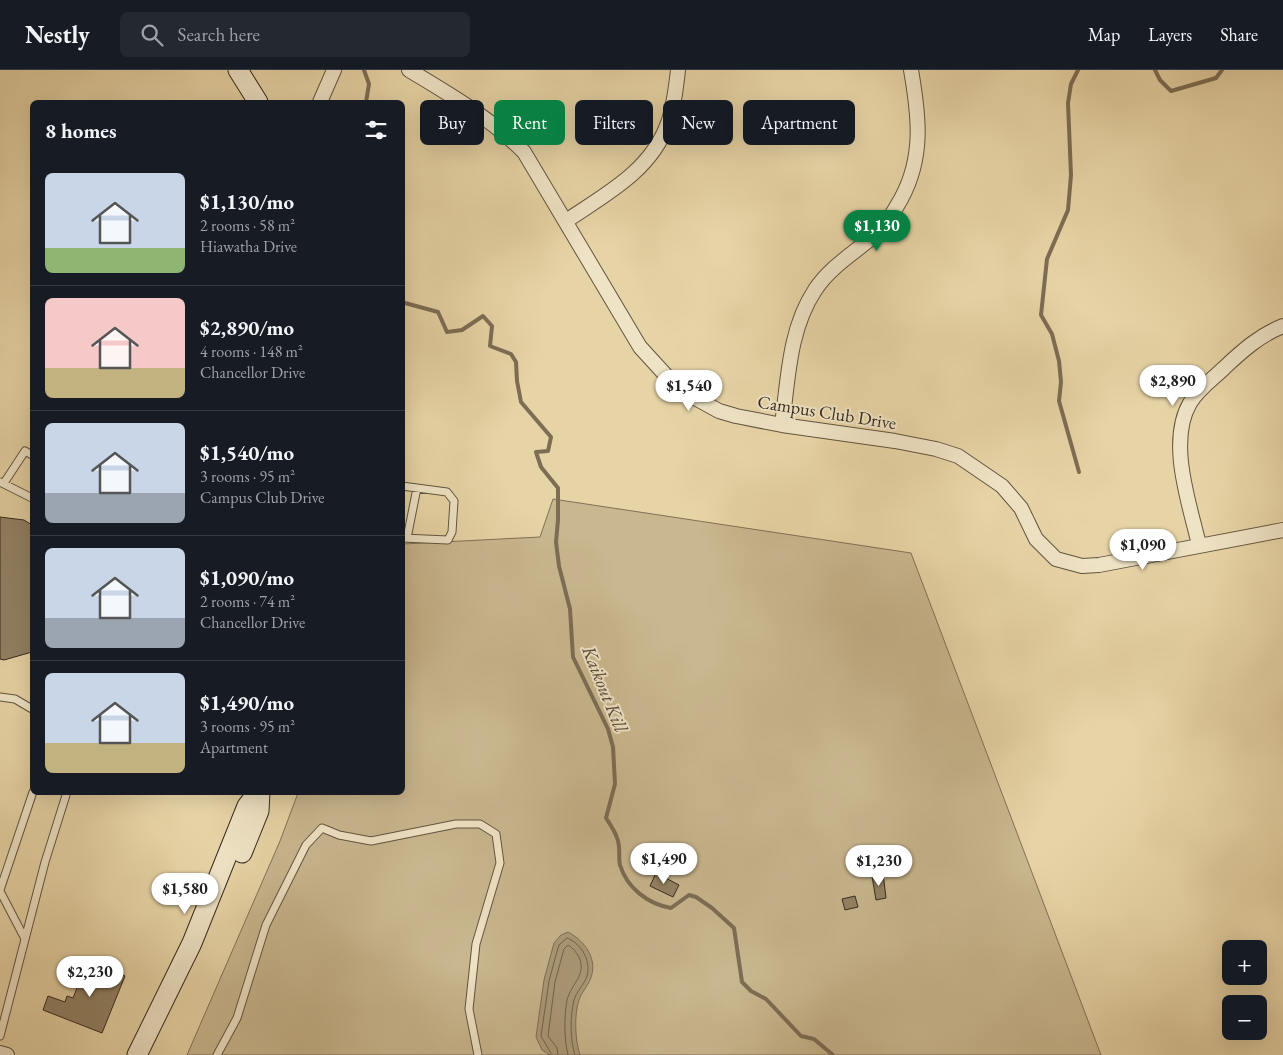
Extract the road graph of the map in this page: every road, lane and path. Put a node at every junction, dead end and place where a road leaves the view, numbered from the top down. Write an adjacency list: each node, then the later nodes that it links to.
1 (238, 70): 6 (main road)
2 (334, 70): 7 (street)
3 (410, 70): 8 (street, Campus Club Drive)
4 (678, 70): 8 (street)
5 (911, 70): 10 (street)
6 (257, 100)
7 (321, 100)
8 (566, 221): 10 (street, Campus Club Drive)
9 (1283, 326): 18 (street)
10 (782, 425): 18 (street, Campus Club Drive)
11 (29, 453): 12 (lane)
12 (2, 483): 15 (lane)
13 (405, 486): 14 (lane)
14 (417, 488): 17 (lane); 17 (lane)
15 (30, 497)
16 (1283, 530): 18 (street)
17 (405, 538)
18 (1199, 545)
19 (0, 697): 20 (lane)
20 (30, 707)
21 (31, 795): 25 (lane)
22 (66, 795): 26 (lane)
23 (256, 795): 30 (main road)
24 (259, 795): 31 (main road)
25 (0, 891): 26 (lane)
26 (25, 939): 27 (lane)
27 (0, 1036)
28 (0, 1053): 29 (street)
29 (7, 1055)
30 (137, 1055)
31 (151, 1055)
32 (217, 1055): 33 (lane)
33 (478, 1055)

